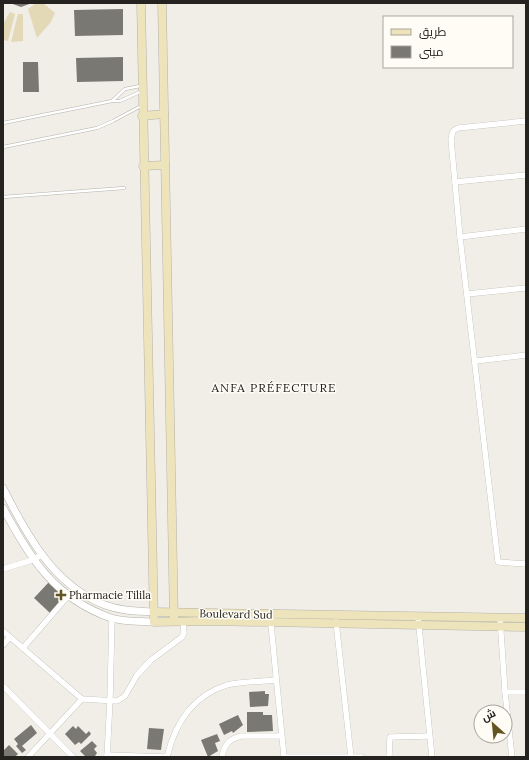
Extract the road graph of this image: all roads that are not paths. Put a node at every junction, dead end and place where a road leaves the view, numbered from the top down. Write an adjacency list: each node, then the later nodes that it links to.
1 (141, 3): 3 (main road)
2 (162, 3): 6 (main road)
3 (142, 88): 4 (lane); 4 (lane); 5 (main road)
4 (112, 101): 9 (lane)
5 (142, 106): 7 (main road); 10 (lane)
6 (164, 114): 7 (main road); 11 (main road)
7 (142, 116): 12 (main road)
8 (526, 121): 14 (street)
9 (3, 123)
10 (3, 147)
11 (165, 164): 12 (main road); 31 (main road)
12 (143, 166): 30 (main road)
13 (526, 175): 14 (street)
14 (455, 182): 18 (street)
15 (124, 188): 16 (lane)
16 (3, 197)
17 (526, 229): 18 (street)
18 (460, 237): 20 (street)
19 (526, 288): 20 (street)
20 (467, 294): 22 (street)
21 (526, 355): 22 (street)
22 (476, 360): 27 (street)
23 (3, 488): 25 (street, Boulevard Sud)
24 (3, 508): 26 (street, Boulevard Sud)
25 (42, 555): 26 (street); 30 (street, Boulevard Sud)
26 (32, 560): 28 (street); 29 (street, Boulevard Sud)
27 (526, 564)
28 (3, 569)
29 (68, 596): 32 (street, Boulevard Sud); 45 (street)
30 (154, 612): 31 (main road, Boulevard Sud); 39 (main road)
31 (174, 612): 33 (main road, Boulevard Sud); 36 (main road)
32 (112, 618): 39 (street, Boulevard Sud); 51 (street)
33 (270, 618): 35 (main road, Boulevard Sud); 37 (main road, Boulevard Sud); 46 (street)
34 (526, 618): 40 (main road, Boulevard Sud)
35 (336, 619): 38 (main road, Boulevard Sud); 61 (street)
36 (174, 621): 37 (main road, Boulevard Sud); 39 (main road, Boulevard Sud)
37 (183, 621): 51 (street)
38 (418, 621): 40 (main road, Boulevard Sud); 54 (street)
39 (154, 622)
40 (500, 622): 41 (main road, Boulevard Sud); 48 (street)
41 (526, 627)
42 (3, 631): 43 (street)
43 (10, 637): 44 (street); 45 (street)
44 (3, 645)
45 (23, 648): 50 (street)
46 (276, 680): 53 (street); 58 (street)
47 (3, 686): 52 (street)
48 (505, 692): 49 (street); 65 (street)
49 (526, 692)
50 (82, 699): 51 (street); 52 (street)
51 (110, 700): 55 (street)
52 (50, 735): 56 (street); 57 (street)
53 (281, 736): 59 (street); 60 (street)
54 (430, 736): 63 (street); 64 (street)
55 (107, 756): 58 (street)
56 (28, 757)
57 (73, 757)
58 (167, 757)
59 (222, 757)
60 (284, 757): 61 (street)
61 (351, 757): 62 (street)
62 (362, 757)
63 (389, 757)
64 (432, 757)
65 (512, 757)

